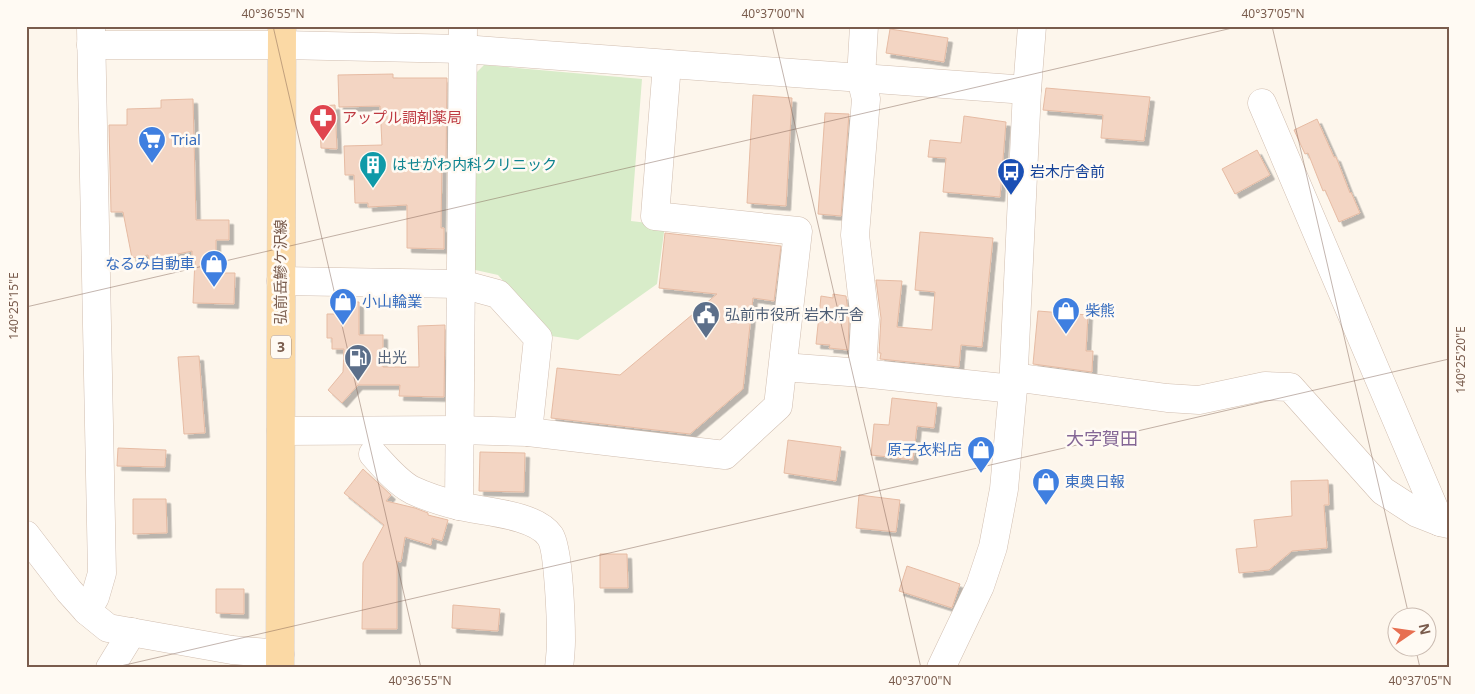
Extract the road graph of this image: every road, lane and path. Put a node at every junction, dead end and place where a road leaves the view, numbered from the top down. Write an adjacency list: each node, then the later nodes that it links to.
1 (864, 26): 7 (street)
2 (1032, 26): 8 (street)
3 (91, 36): 4 (street); 22 (street)
4 (282, 36): 5 (street); 10 (main road, 弘前岳鰺ケ沢線 / 3)
5 (463, 37): 6 (street); 11 (street)
6 (667, 64): 7 (street); 12 (street)
7 (861, 78): 8 (street); 13 (street)
8 (1027, 90): 14 (street)
9 (1262, 103): 20 (street)
10 (282, 281): 11 (street); 16 (main road, 弘前岳鰺ケ沢線 / 3)
11 (461, 284): 15 (street); 17 (street)
12 (782, 367): 13 (street); 17 (street)
13 (862, 373): 14 (street)
14 (1014, 383): 20 (street); 27 (street)
15 (460, 430): 16 (street); 17 (street); 19 (street)
16 (281, 431): 24 (main road, 弘前岳鰺ケ沢線 / 3)
17 (528, 432)
18 (373, 454): 19 (street)
19 (459, 506): 26 (street)
20 (1444, 523)
21 (26, 535): 22 (street)
22 (87, 611): 23 (street)
23 (132, 632): 24 (street); 25 (street)
24 (280, 661)
25 (110, 668)
26 (558, 668)
27 (941, 668)

